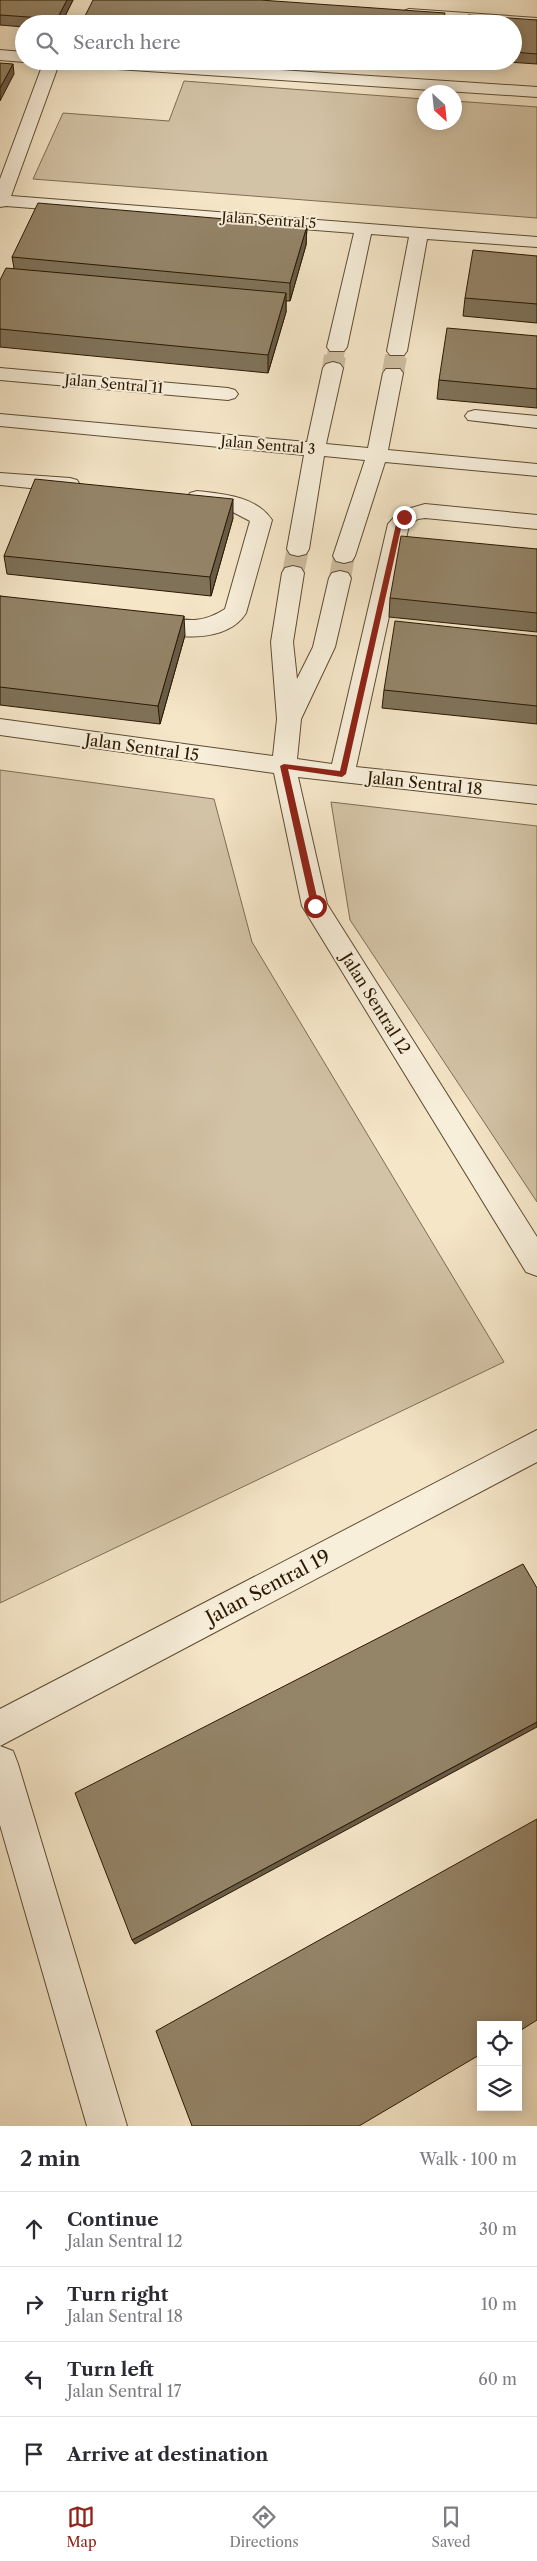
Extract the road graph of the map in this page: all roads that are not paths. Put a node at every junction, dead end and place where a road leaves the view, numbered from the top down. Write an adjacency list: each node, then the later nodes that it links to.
1 (390, 13): 2 (street)
2 (419, 15)
3 (522, 22): 4 (street)
4 (537, 23)
5 (0, 55): 6 (street)
6 (15, 56)
7 (49, 70): 10 (street)
8 (207, 70): 9 (street)
9 (537, 92)
10 (0, 200): 11 (street, Jalan Sentral 5)
11 (364, 228): 12 (street, Jalan Sentral 5); 14 (street)
12 (419, 232): 13 (street, Jalan Sentral 5); 15 (street)
13 (537, 242)
14 (338, 347)
15 (397, 351)
16 (333, 368): 23 (street)
17 (393, 372): 24 (street)
18 (0, 374): 19 (street, Jalan Sentral 11)
19 (228, 394)
20 (475, 416): 22 (street)
21 (0, 420): 23 (street, Jalan Sentral 3)
22 (537, 422)
23 (315, 450): 24 (street, Jalan Sentral 3); 30 (street)
24 (377, 456): 25 (street, Jalan Sentral 3); 31 (street)
25 (537, 470)
26 (0, 479): 27 (street)
27 (86, 487)
28 (182, 496): 34 (street)
29 (537, 522): 38 (street)
30 (298, 549)
31 (344, 556)
32 (293, 573): 35 (street, Jalan Sentral 12)
33 (340, 578): 35 (street, Jalan Sentral 12)
34 (125, 622)
35 (288, 719): 37 (street, Jalan Sentral 12)
36 (0, 727): 37 (street, Jalan Sentral 15)
37 (284, 766): 38 (street, Jalan Sentral 18); 40 (street, Jalan Sentral 12)
38 (342, 774): 39 (street, Jalan Sentral 18)
39 (537, 794)
40 (537, 1262)
41 (537, 1445): 42 (street, Jalan Sentral 19)
42 (0, 1728)
43 (0, 1764): 44 (street)
44 (107, 2126)

